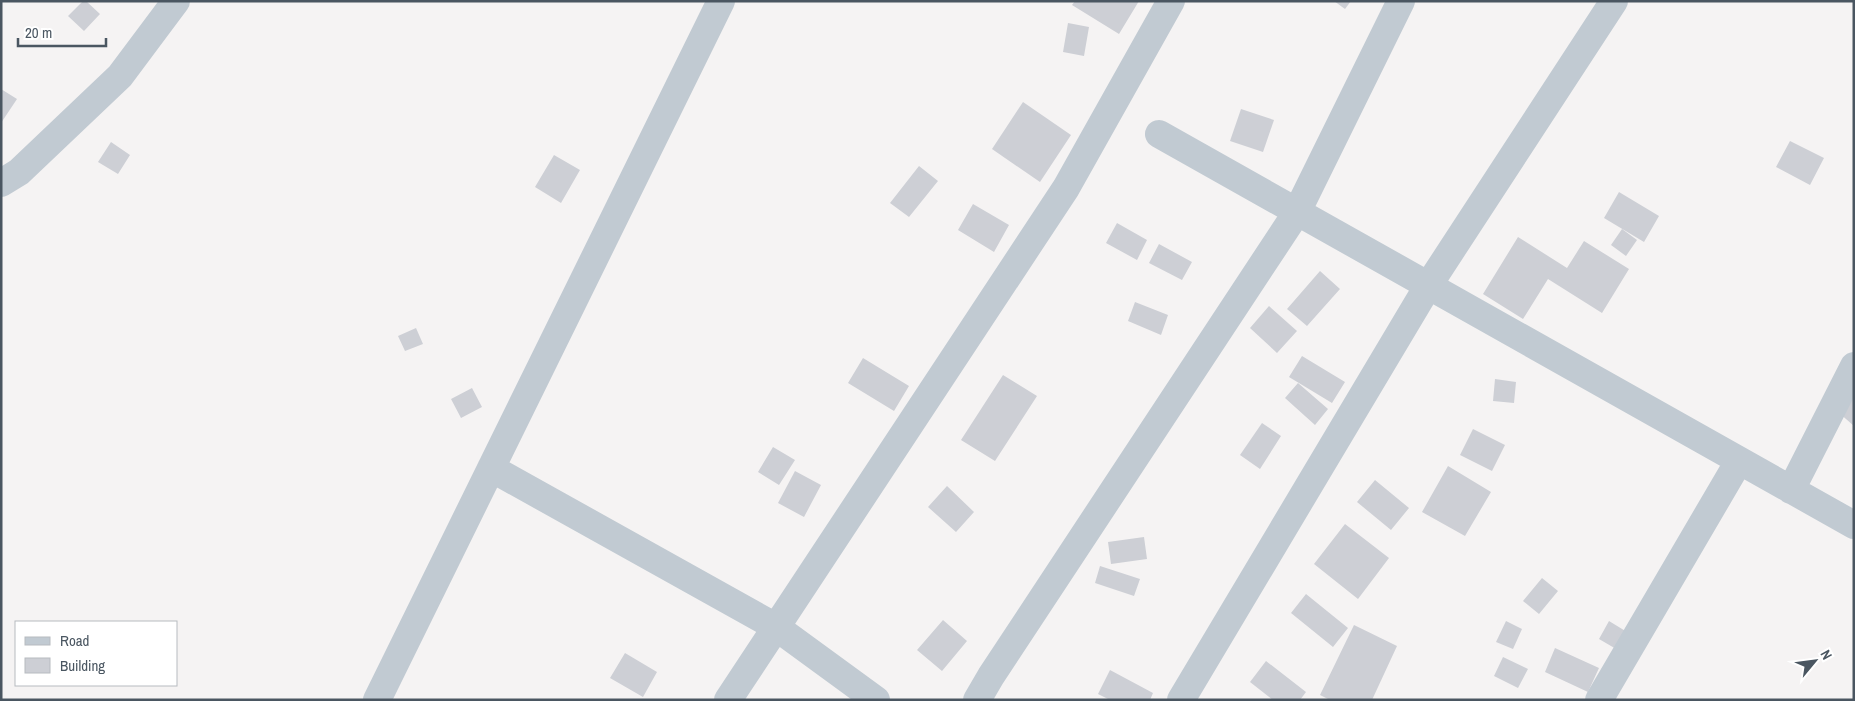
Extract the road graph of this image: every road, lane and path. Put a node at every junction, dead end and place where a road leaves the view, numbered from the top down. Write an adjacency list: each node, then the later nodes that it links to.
1 (176, 1): 7 (street)
2 (721, 1): 12 (street)
3 (1171, 1): 15 (street)
4 (1400, 1): 8 (street)
5 (1614, 1): 9 (street)
6 (1159, 134): 8 (street)
7 (1, 183)
8 (1297, 212): 9 (street); 19 (street)
9 (1428, 286): 11 (street); 20 (street)
10 (1854, 366): 13 (street)
11 (1739, 461): 13 (street); 21 (street)
12 (491, 468): 15 (street); 16 (street)
13 (1792, 490): 14 (street)
14 (1854, 526)
15 (776, 627): 17 (street); 18 (street)
16 (377, 700)
17 (728, 700)
18 (876, 700)
19 (977, 700)
20 (1181, 700)
21 (1599, 700)

